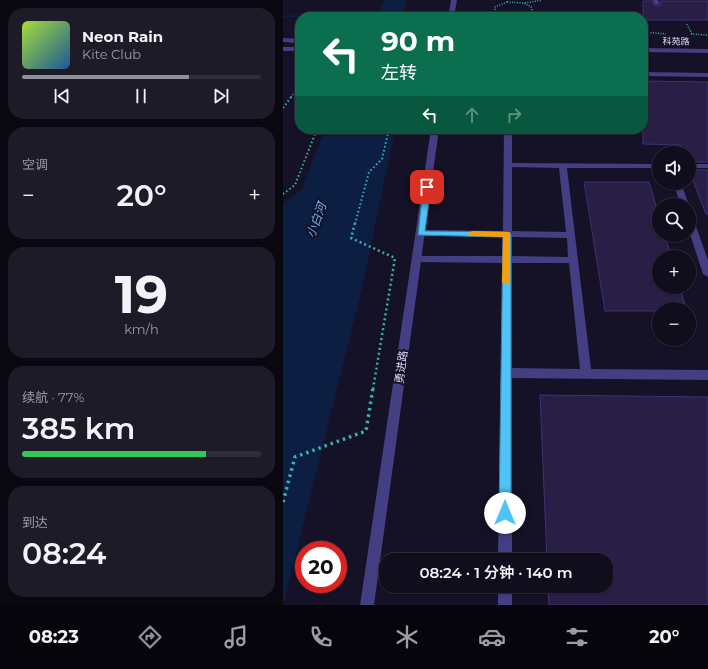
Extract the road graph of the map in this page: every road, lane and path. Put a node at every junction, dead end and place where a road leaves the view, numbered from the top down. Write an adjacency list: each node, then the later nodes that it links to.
1 (454, 0): 4 (street)
2 (542, 0): 3 (path)
3 (524, 3): 5 (path); 6 (path)
4 (452, 12)
5 (495, 12)
6 (531, 12)
7 (687, 24): 11 (path)
8 (648, 32): 9 (path)
9 (669, 34)
10 (687, 34): 11 (path)
11 (692, 34): 12 (path)
12 (708, 34)
13 (283, 40): 14 (street)
14 (295, 41)
15 (283, 49): 16 (street)
16 (295, 49)
17 (648, 50): 18 (street, 科苑路)
18 (708, 51)
19 (648, 56): 20 (street, 科苑路)
20 (708, 57)
21 (648, 74): 22 (street)
22 (708, 75)
23 (295, 93): 24 (path)
24 (283, 108)
25 (315, 134): 34 (path)
26 (388, 134): 46 (path)
27 (434, 134): 35 (street, 勇进路)
28 (508, 134): 29 (street)
29 (507, 165): 30 (street); 36 (street)
30 (563, 165): 31 (street); 37 (street)
31 (652, 166)
32 (696, 166): 33 (street)
33 (708, 166)
34 (283, 194)
35 (421, 234): 36 (street); 39 (street, 勇进路)
36 (507, 234): 37 (street); 40 (street)
37 (571, 235): 41 (street)
38 (696, 239): 42 (street)
39 (417, 259): 40 (street); 49 (street, 勇进路)
40 (507, 259): 41 (street); 43 (street)
41 (574, 260): 44 (street)
42 (708, 274)
43 (505, 373): 44 (street); 47 (street)
44 (586, 374): 45 (street)
45 (708, 375)
46 (283, 502)
47 (505, 553)
48 (505, 593): 50 (street)
49 (367, 605)
50 (505, 605)

